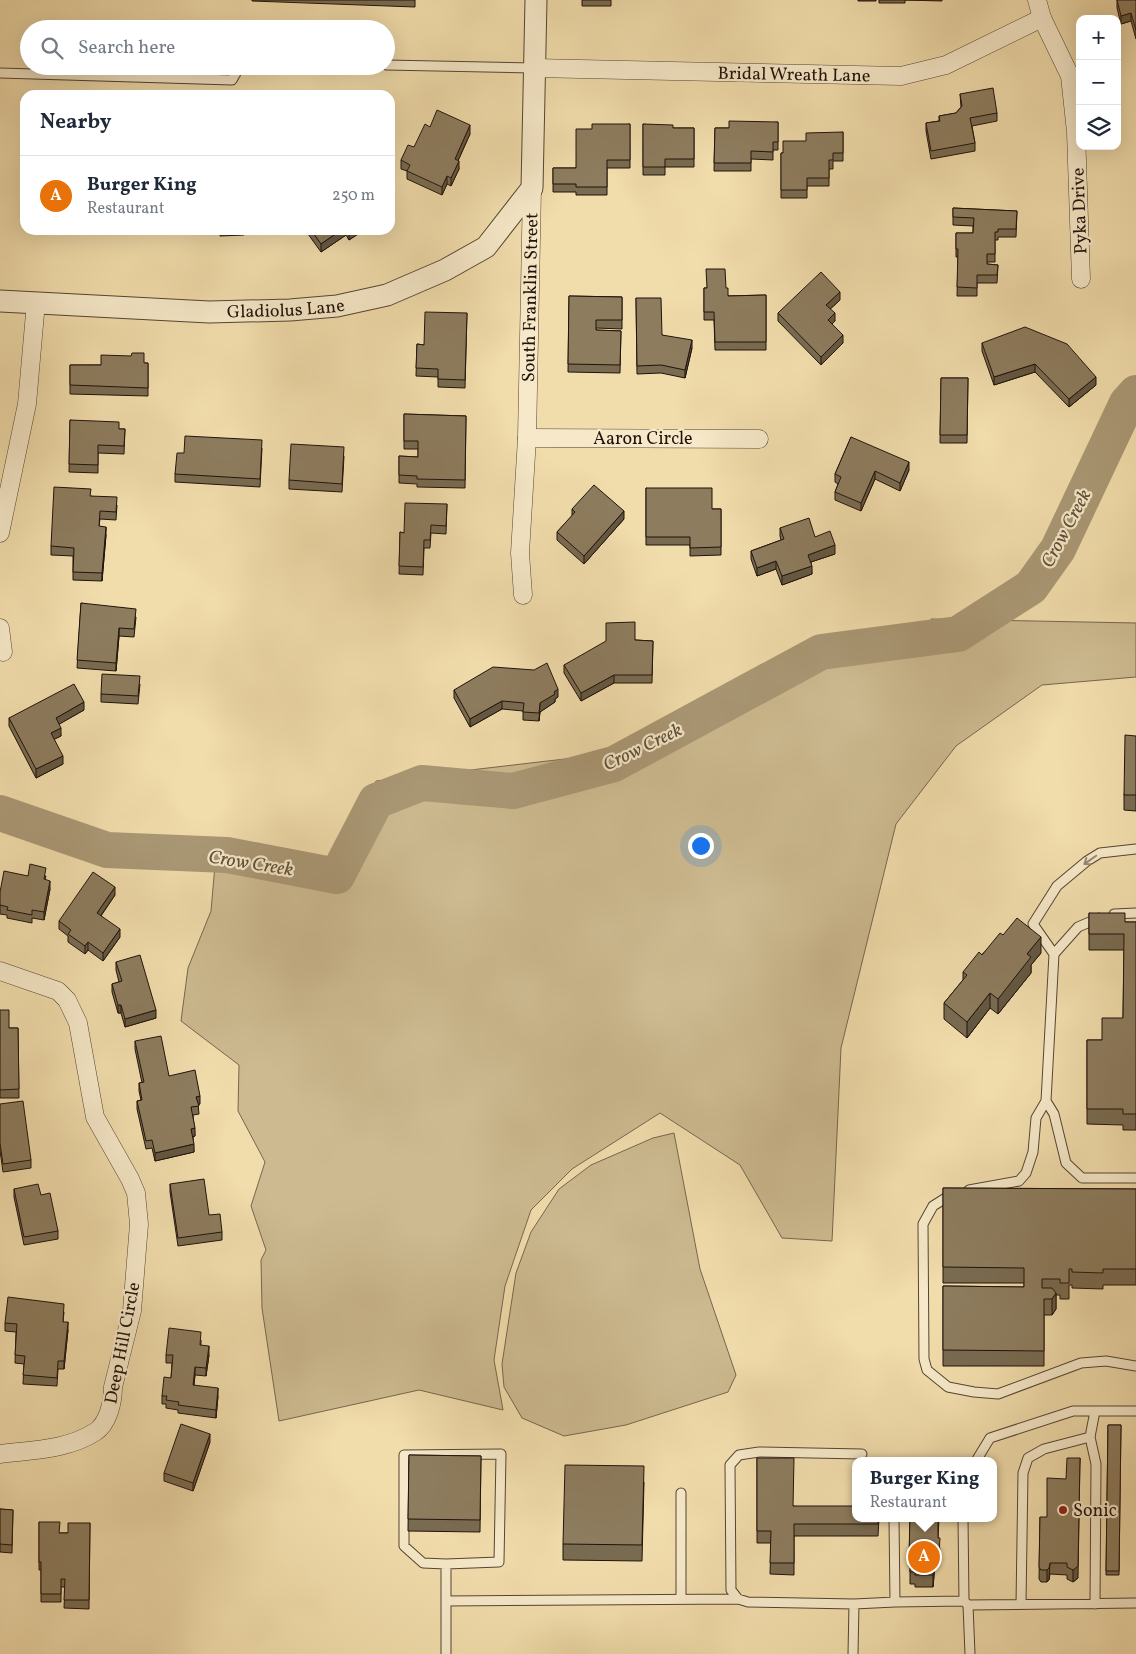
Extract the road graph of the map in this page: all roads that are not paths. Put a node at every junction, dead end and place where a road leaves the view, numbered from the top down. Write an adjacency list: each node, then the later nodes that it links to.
1 (536, 0): 5 (street, South Franklin Street)
2 (1036, 0): 3 (street, Pyka Drive)
3 (1042, 18): 5 (street, Bridal Wreath Lane); 11 (street, Pyka Drive)
4 (395, 65): 5 (lane)
5 (534, 68): 10 (street, South Franklin Street)
6 (0, 73): 7 (lane)
7 (20, 74)
8 (66, 75): 9 (lane)
9 (235, 75)
10 (532, 188): 13 (street, Gladiolus Lane); 14 (street, South Franklin Street)
11 (1082, 279)
12 (0, 301): 13 (street, Gladiolus Lane)
13 (36, 302): 16 (street)
14 (527, 438): 15 (street, Aaron Circle); 17 (street, South Franklin Street)
15 (758, 439)
16 (0, 533)
17 (523, 595)
18 (0, 628): 19 (street)
19 (3, 652)
20 (1136, 849): 22 (lane, one-way to 22)
21 (1136, 912): 22 (lane)
22 (1054, 954): 24 (lane)
23 (0, 971): 30 (street, Deep Hill Circle)
24 (1046, 1101): 25 (lane); 26 (lane)
25 (1136, 1178)
26 (1136, 1366)
27 (1095, 1411): 28 (lane); 29 (lane); 32 (lane)
28 (1136, 1411)
29 (1090, 1437): 44 (lane); 45 (lane)
30 (0, 1454)
31 (862, 1454): 38 (lane)
32 (978, 1457)
33 (681, 1493): 37 (lane)
34 (894, 1522): 40 (lane)
35 (963, 1522): 41 (lane)
36 (446, 1564): 36 (lane); 39 (lane)
37 (681, 1599): 38 (lane); 39 (lane)
38 (738, 1599): 43 (lane)
39 (446, 1602): 46 (lane)
40 (895, 1602): 41 (lane); 43 (lane)
41 (966, 1603): 44 (lane); 48 (lane)
42 (1136, 1603): 45 (lane)
43 (854, 1604): 47 (lane)
44 (1021, 1604): 45 (lane)
45 (1095, 1604)
46 (446, 1654)
47 (853, 1654)
48 (970, 1654)

